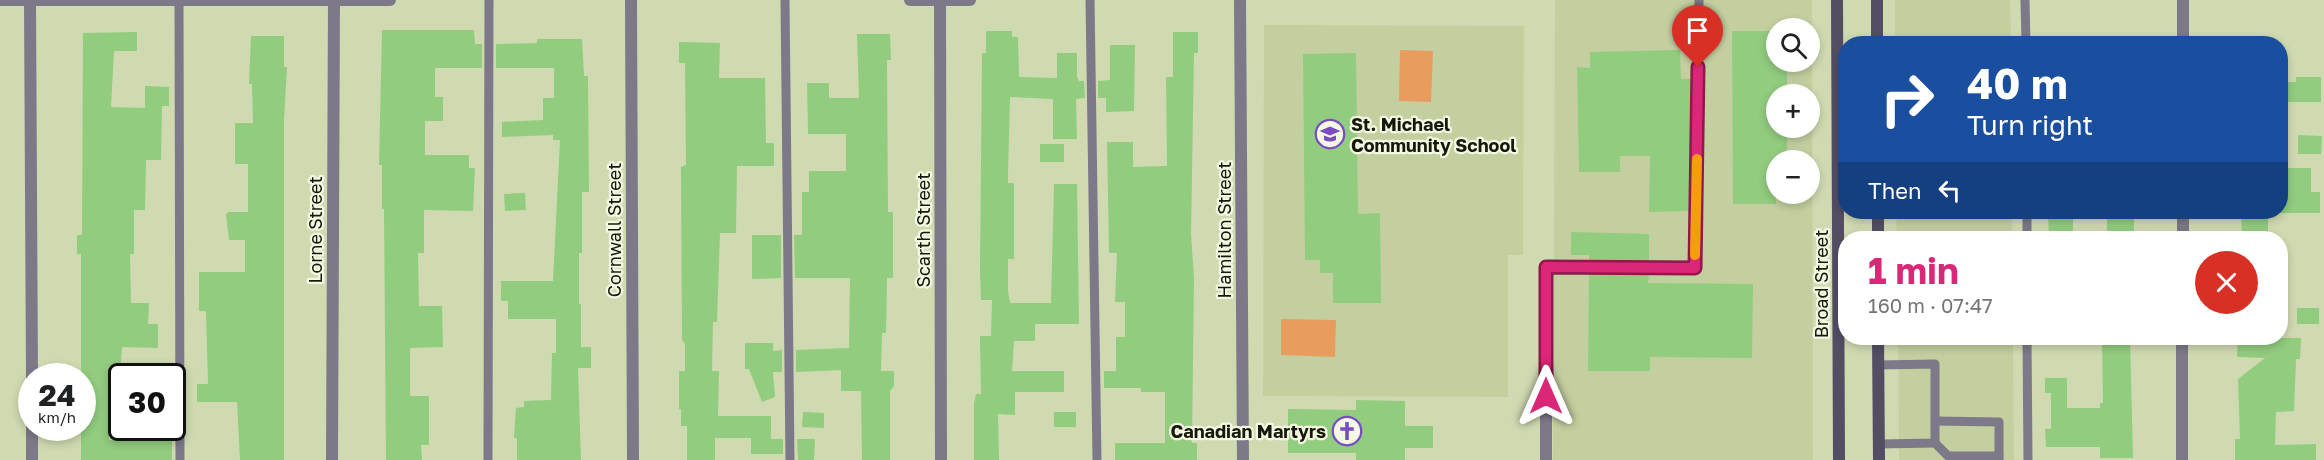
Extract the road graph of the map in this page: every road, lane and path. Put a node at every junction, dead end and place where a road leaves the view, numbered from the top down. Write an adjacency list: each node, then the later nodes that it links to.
1 (0, 0): 2 (street)
2 (30, 0): 3 (street); 30 (street)
3 (179, 0): 4 (street); 38 (lane)
4 (334, 0): 5 (street); 39 (street, Lorne Street)
5 (390, 0)
6 (489, 0): 40 (lane)
7 (631, 0): 41 (street, Cornwall Street)
8 (785, 0): 42 (lane)
9 (910, 0): 10 (street)
10 (940, 0): 11 (street); 43 (street, Scarth Street)
11 (970, 0)
12 (1090, 0): 44 (lane)
13 (1240, 0): 45 (street, Hamilton Street)
14 (1699, 0): 25 (lane)
15 (1830, 0): 16 (street)
16 (1837, 0): 17 (street); 24 (main road, Broad Street)
17 (1844, 0)
18 (1877, 0): 21 (main road)
19 (2025, 0): 22 (lane)
20 (2183, 0): 23 (street)
21 (1878, 36)
22 (2026, 36)
23 (2183, 36)
24 (1838, 231)
25 (1546, 267): 46 (street)
26 (1838, 345): 47 (main road, Broad Street)
27 (1878, 345): 31 (main road)
28 (2027, 345): 49 (lane)
29 (2182, 345): 50 (street)
30 (32, 363)
31 (1878, 365): 32 (lane); 35 (main road)
32 (1935, 421): 34 (lane); 36 (lane)
33 (32, 441): 37 (street)
34 (1935, 443): 35 (lane); 36 (lane)
35 (1879, 444): 48 (main road)
36 (1999, 458)
37 (32, 460)
38 (180, 460)
39 (332, 460)
40 (488, 460)
41 (633, 460)
42 (790, 460)
43 (941, 460)
44 (1097, 460)
45 (1243, 460)
46 (1546, 460)
47 (1839, 460)
48 (1879, 460)
49 (2028, 460)
50 (2182, 460)

